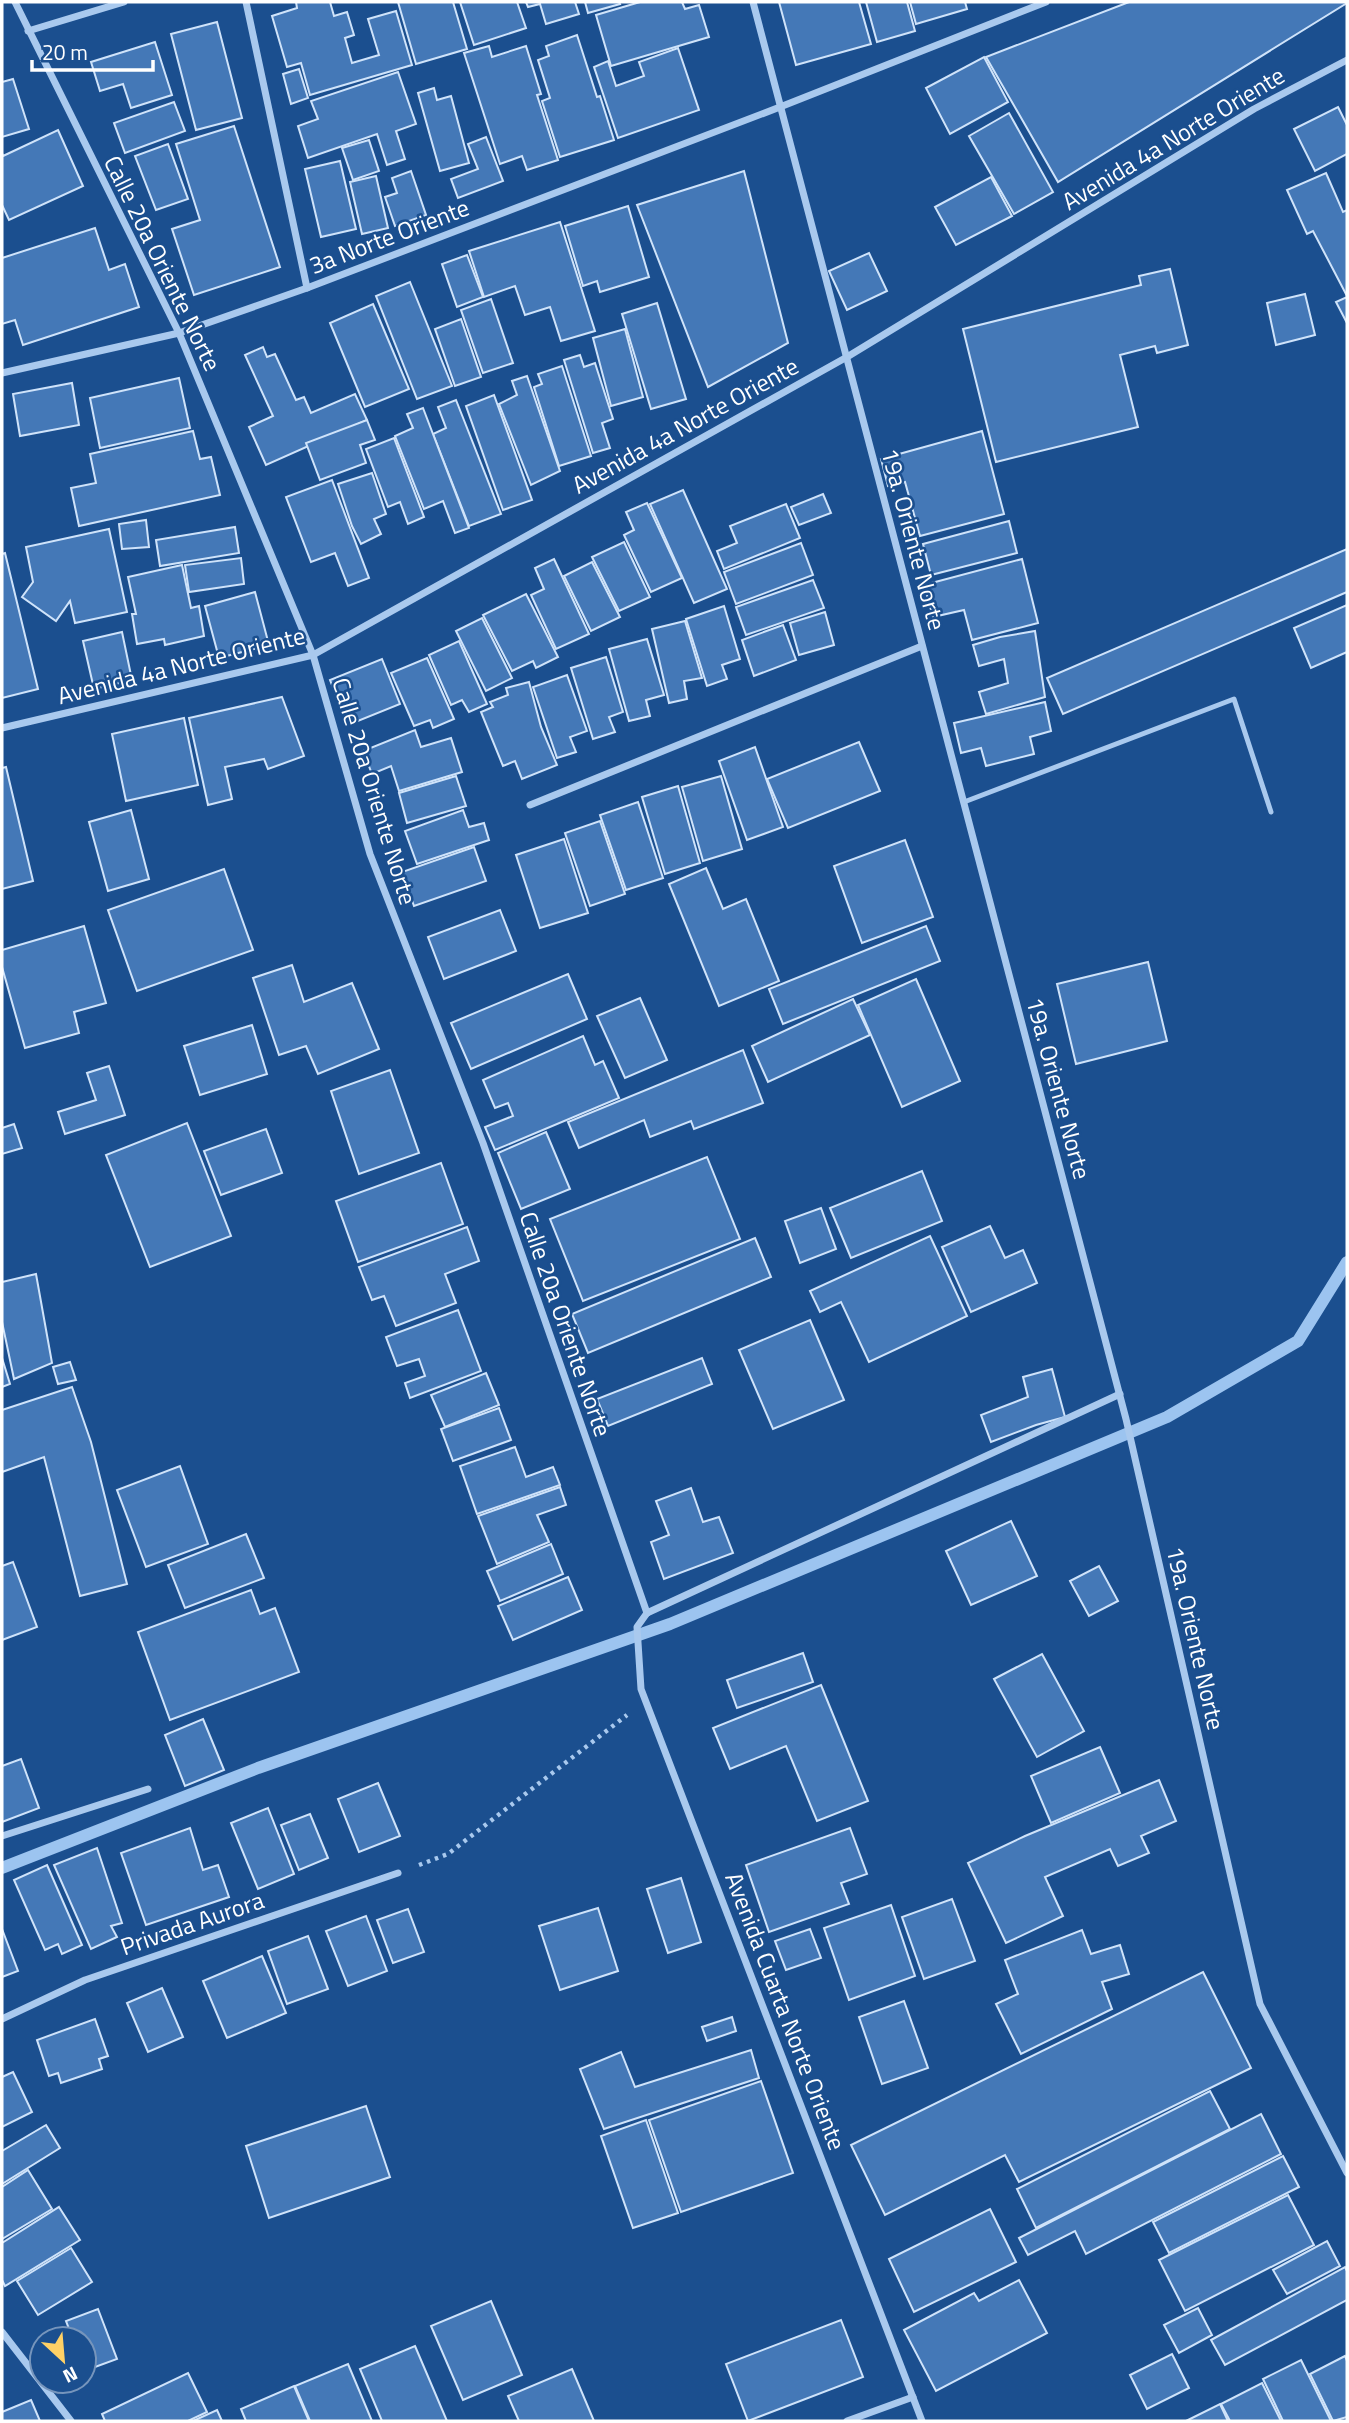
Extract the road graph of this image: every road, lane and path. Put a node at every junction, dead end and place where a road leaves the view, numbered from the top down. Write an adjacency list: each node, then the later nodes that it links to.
1 (15, 2): 6 (street, Calle 20a Oriente Norte)
2 (124, 2): 6 (street)
3 (246, 2): 9 (street)
4 (753, 2): 8 (street, 19a. Oriente Norte)
5 (1046, 2): 8 (street)
6 (28, 31): 10 (street, Calle 20a Oriente Norte)
7 (1347, 60): 11 (street, Avenida 4a Norte Oriente)
8 (780, 107): 9 (street, 3a Norte Oriente); 11 (street, 19a. Oriente Norte)
9 (307, 288): 10 (street, 3a Norte Oriente)
10 (179, 333): 12 (street, 3a Norte Oriente); 14 (street, Calle 20a Oriente Norte)
11 (846, 357): 13 (street, 19a. Oriente Norte); 14 (street, Avenida 4a Norte Oriente)
12 (2, 373)
13 (922, 646): 16 (street, 19a. Oriente Norte); 17 (street)
14 (313, 655): 15 (street, Avenida 4a Norte Oriente); 20 (street, Calle 20a Oriente Norte)
15 (2, 728)
16 (964, 802): 18 (lane); 19 (street, 19a. Oriente Norte)
17 (530, 805)
18 (1271, 812)
19 (1120, 1394): 20 (street); 26 (street, 19a. Oriente Norte)
20 (647, 1613): 21 (street, Avenida Cuarta Norte Oriente)
21 (647, 1700): 24 (path); 28 (street, Avenida Cuarta Norte Oriente)
22 (148, 1789): 23 (street)
23 (2, 1836)
24 (398, 1873): 25 (street, Privada Aurora)
25 (2, 2019)
26 (1347, 2174)
27 (2, 2332): 29 (street)
28 (913, 2397): 30 (street); 31 (street, Avenida Cuarta Norte Oriente)
29 (71, 2421)
30 (847, 2421)
31 (922, 2421)

